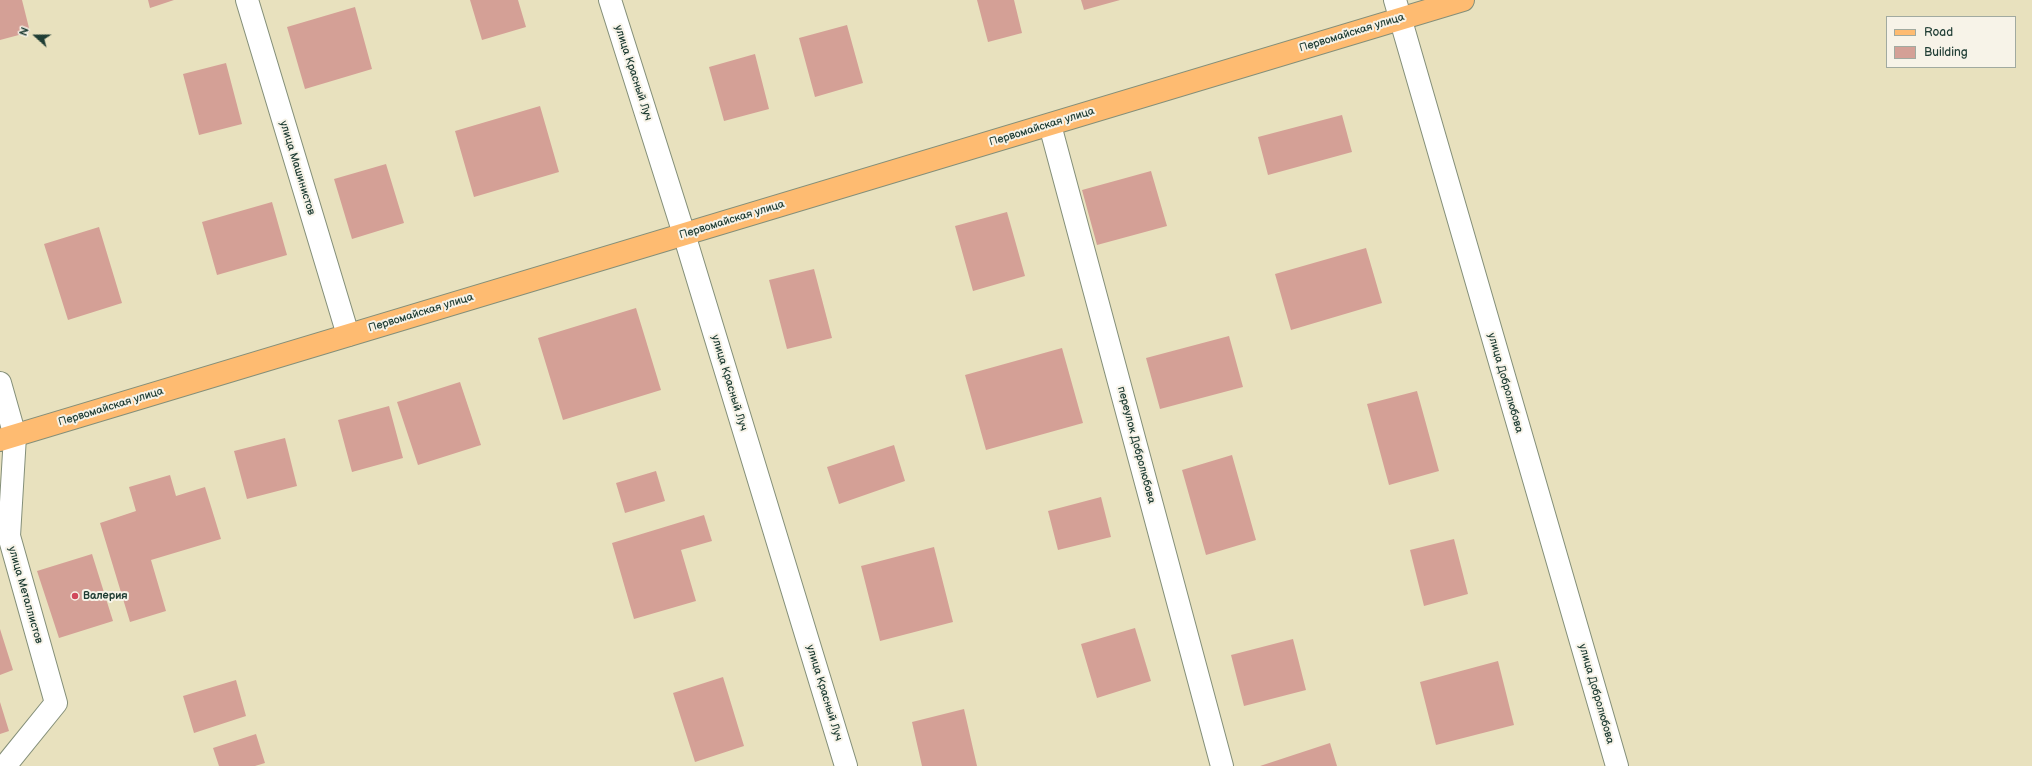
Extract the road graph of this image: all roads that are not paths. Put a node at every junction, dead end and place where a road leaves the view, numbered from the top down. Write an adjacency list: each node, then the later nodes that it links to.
1 (247, 0): 7 (street, улица Машинистов)
2 (610, 0): 6 (street, улица Красный Луч)
3 (1463, 0): 4 (main road, Первомайская улица)
4 (1397, 10): 5 (main road, Первомайская улица); 13 (street, улица Добролюбова)
5 (1050, 125): 6 (main road, Первомайская улица); 12 (street, переулок Добролюбова)
6 (684, 234): 7 (main road, Первомайская улица); 11 (street, улица Красный Луч)
7 (348, 335): 9 (main road, Первомайская улица)
8 (0, 383): 9 (street, улица Металлистов)
9 (7, 438): 10 (street, улица Металлистов)
10 (5, 766)
11 (846, 766)
12 (1222, 766)
13 (1617, 766)

